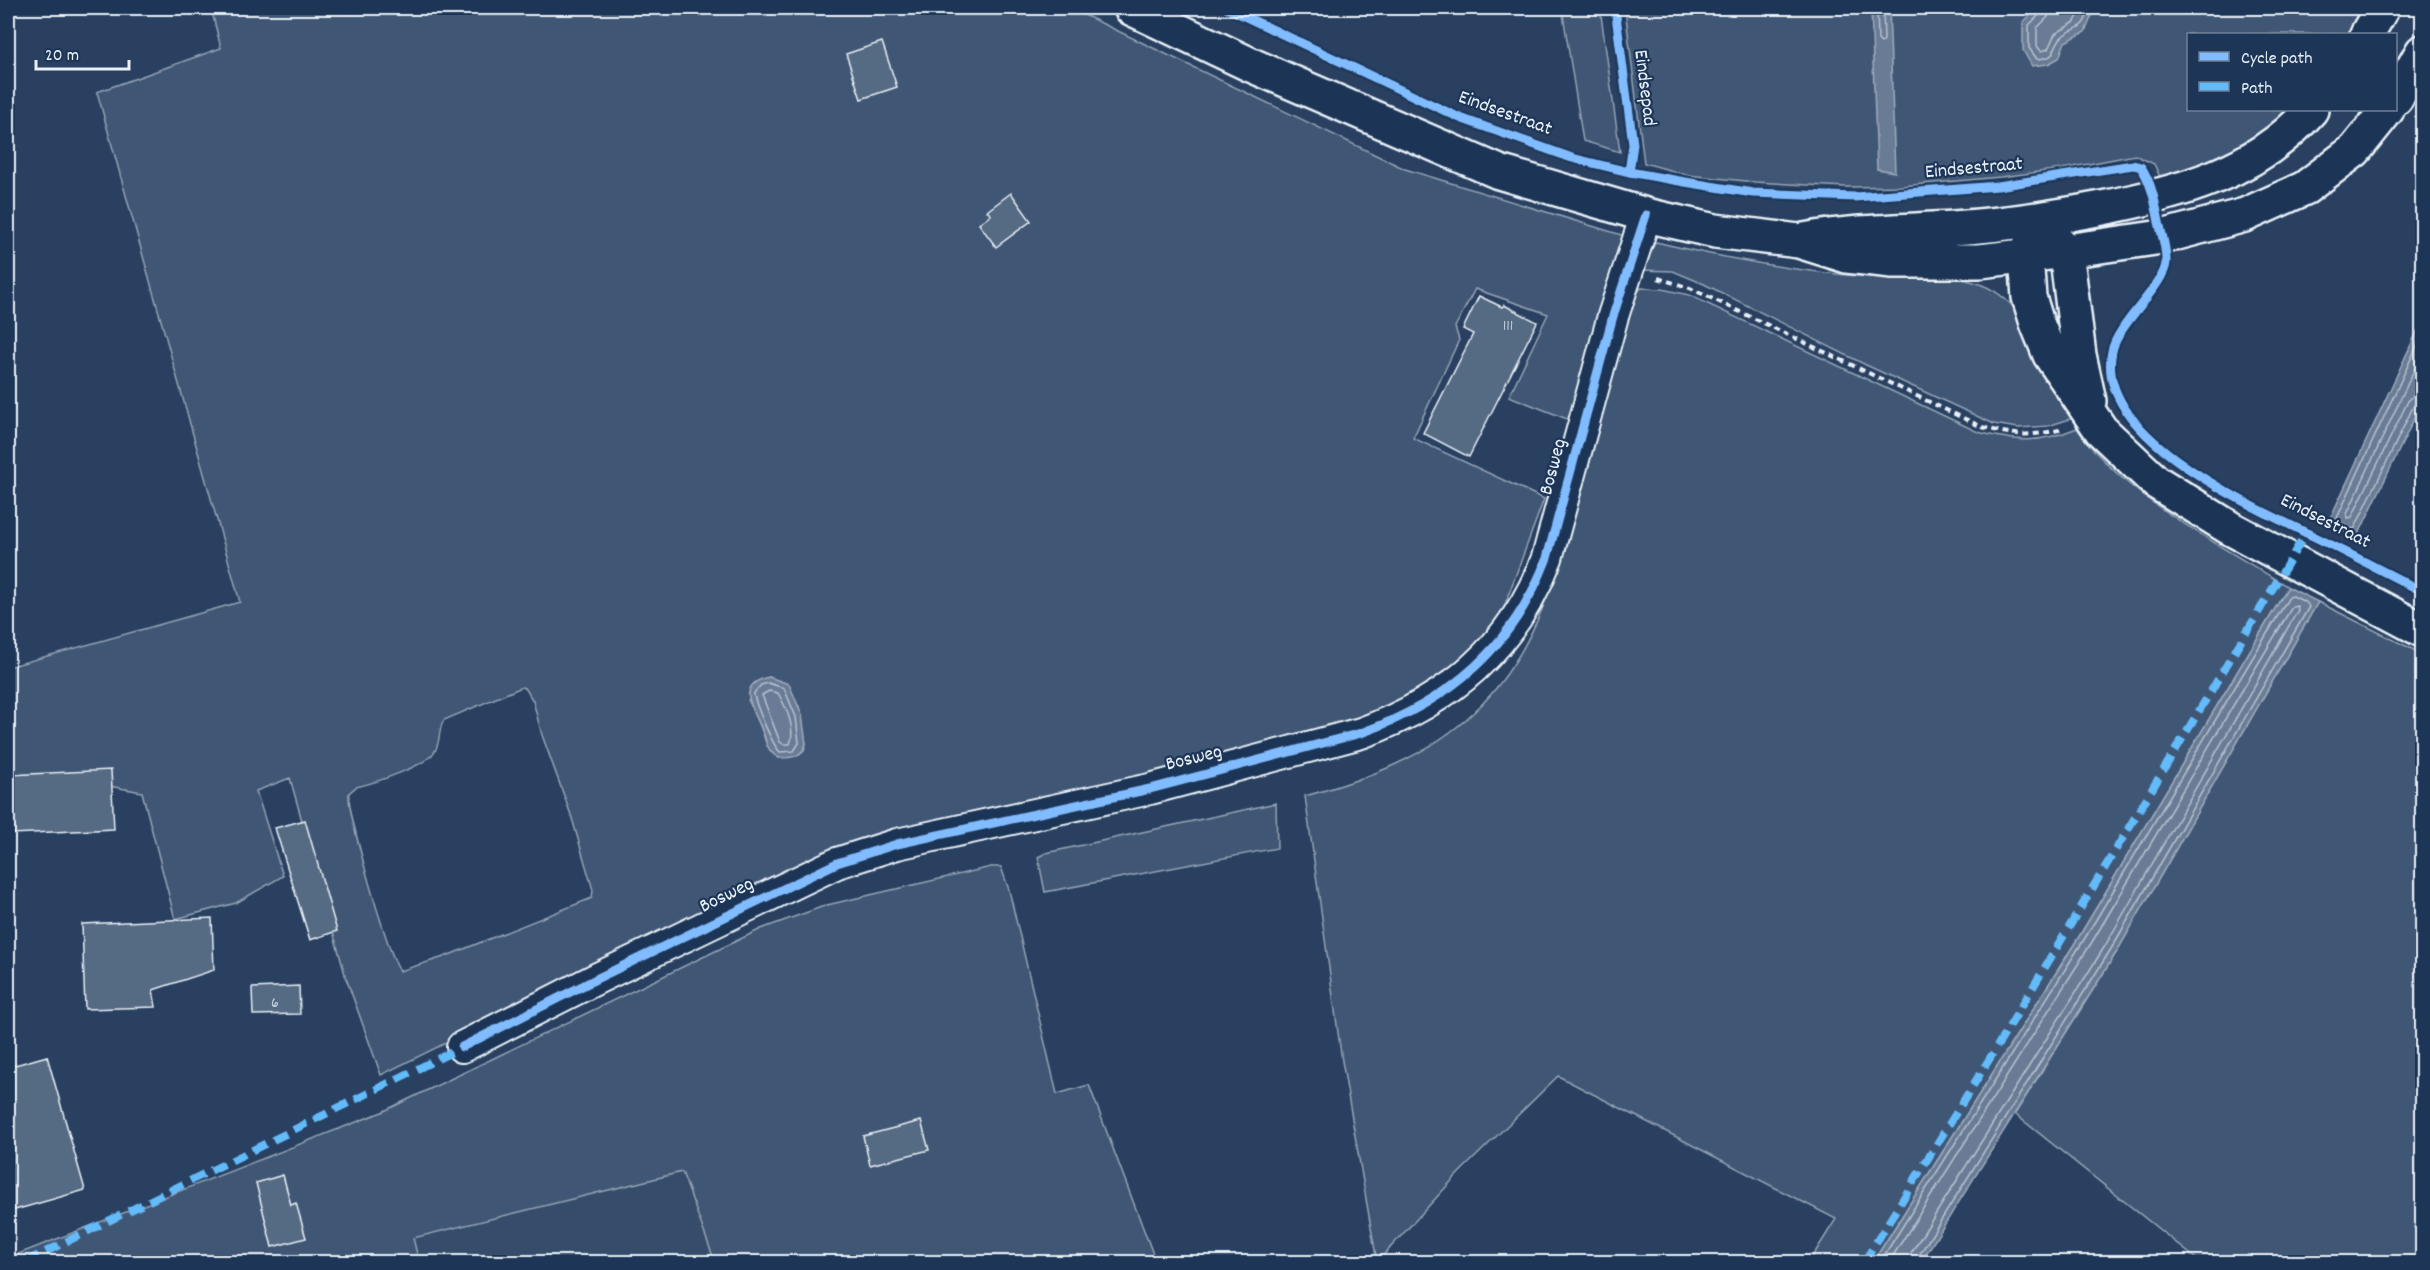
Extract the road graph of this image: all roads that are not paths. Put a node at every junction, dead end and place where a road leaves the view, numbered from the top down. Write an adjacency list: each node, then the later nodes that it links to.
1 (1131, 8): 8 (street)
2 (2382, 8): 3 (street)
3 (2368, 33)
4 (2422, 52): 5 (street)
5 (2397, 96)
6 (2310, 111): 9 (street)
7 (2386, 111): 11 (street)
8 (1646, 215): 10 (street); 15 (street, Bosweg)
9 (2039, 220): 10 (street); 11 (street); 12 (street)
10 (1799, 241): 12 (street)
11 (2066, 251): 12 (street); 13 (street)
12 (2026, 256): 13 (street)
13 (2092, 417): 14 (street)
14 (2422, 630)
15 (462, 1047)

